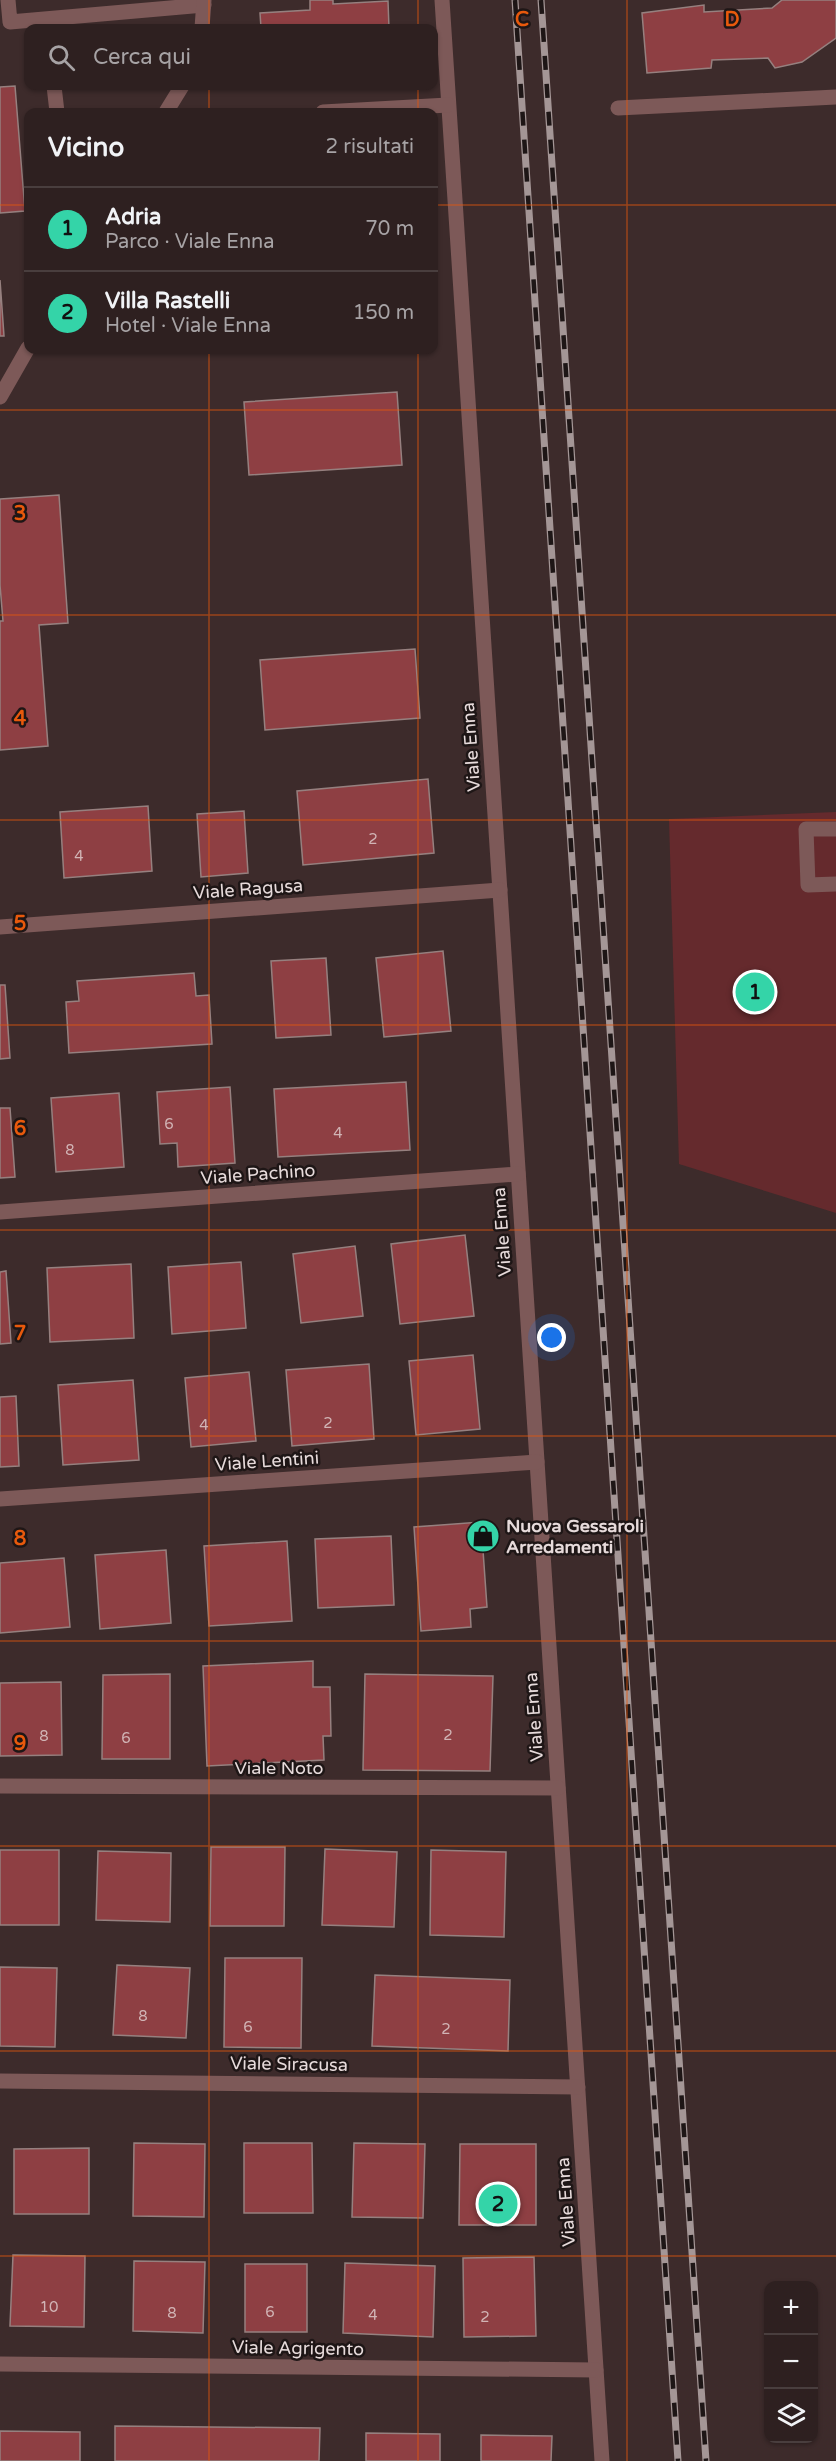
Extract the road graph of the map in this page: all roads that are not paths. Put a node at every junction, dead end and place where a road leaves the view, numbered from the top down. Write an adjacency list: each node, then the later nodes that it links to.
1 (8, 0): 4 (street)
2 (441, 0): 9 (street, Viale Enna)
3 (204, 2): 4 (street); 5 (street)
4 (47, 24)
5 (202, 24)
6 (54, 90): 10 (street)
7 (180, 90): 11 (street)
8 (836, 97): 13 (street)
9 (448, 105): 12 (street); 18 (street, Viale Enna)
10 (57, 108)
11 (168, 108)
12 (394, 108)
13 (618, 108)
14 (25, 354): 15 (street)
15 (0, 397)
16 (836, 829): 17 (street)
17 (836, 884)
18 (500, 890): 19 (street, Viale Ragusa); 20 (street, Viale Enna)
19 (0, 927)
20 (518, 1174): 21 (street, Viale Pachino); 22 (street, Viale Enna)
21 (0, 1212)
22 (537, 1462): 23 (street, Viale Lentini); 25 (street, Viale Enna)
23 (0, 1499)
24 (0, 1786): 25 (street, Viale Noto)
25 (558, 1788): 27 (street, Viale Enna)
26 (0, 2081): 27 (street, Viale Siracusa)
27 (578, 2087): 29 (street, Viale Enna)
28 (0, 2364): 29 (street, Viale Agrigento)
29 (596, 2370): 30 (street, Viale Enna)
30 (602, 2461)

